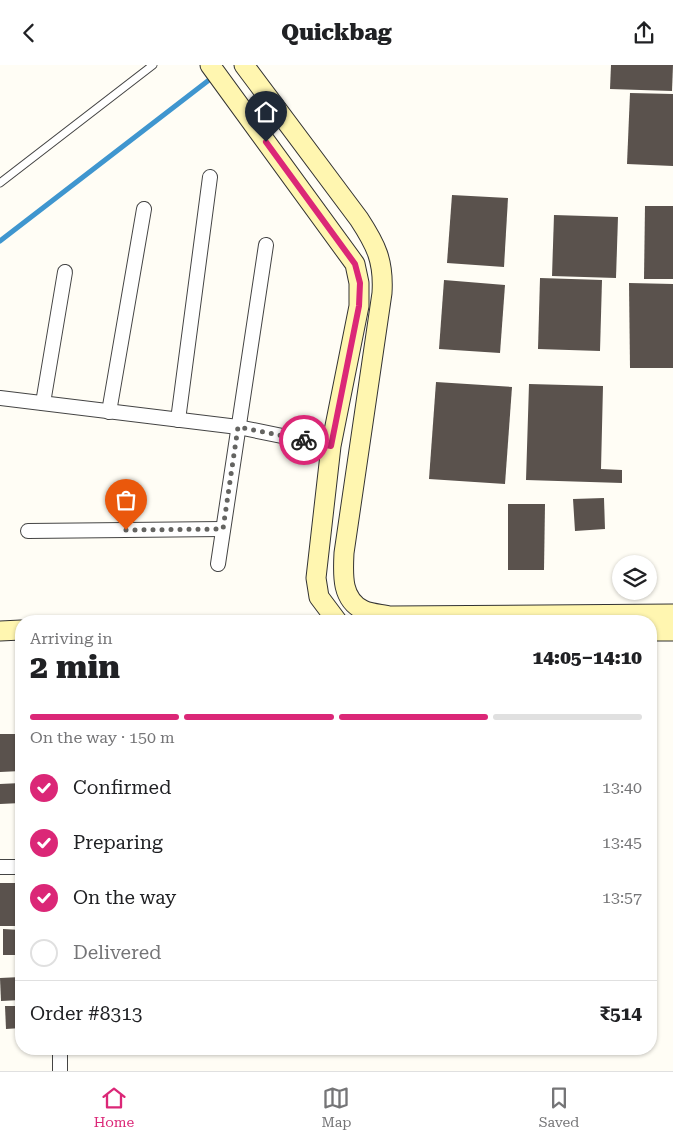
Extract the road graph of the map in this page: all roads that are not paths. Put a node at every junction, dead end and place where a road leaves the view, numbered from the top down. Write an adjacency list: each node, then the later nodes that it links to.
1 (153, 65): 6 (lane)
2 (210, 65): 4 (main road)
3 (243, 65): 4 (main road); 19 (main road)
4 (222, 81): 15 (main road)
5 (210, 177): 13 (street)
6 (0, 183)
7 (144, 209): 12 (street)
8 (266, 245): 14 (street)
9 (65, 272): 11 (street)
10 (0, 398): 11 (street)
11 (43, 403): 12 (street)
12 (109, 412): 13 (street)
13 (178, 420): 14 (street)
14 (238, 427): 15 (street); 16 (street)
15 (331, 446): 21 (main road)
16 (223, 529): 17 (street); 18 (street)
17 (28, 531)
18 (218, 564)
19 (364, 611): 20 (main road); 22 (main road)
20 (673, 614)
21 (333, 615)
22 (356, 615)
23 (15, 630): 24 (main road)
24 (0, 631)
25 (657, 631): 26 (main road)
26 (673, 631)
27 (0, 867): 28 (street)
28 (15, 867)
29 (60, 1055): 30 (street)
30 (60, 1071)

